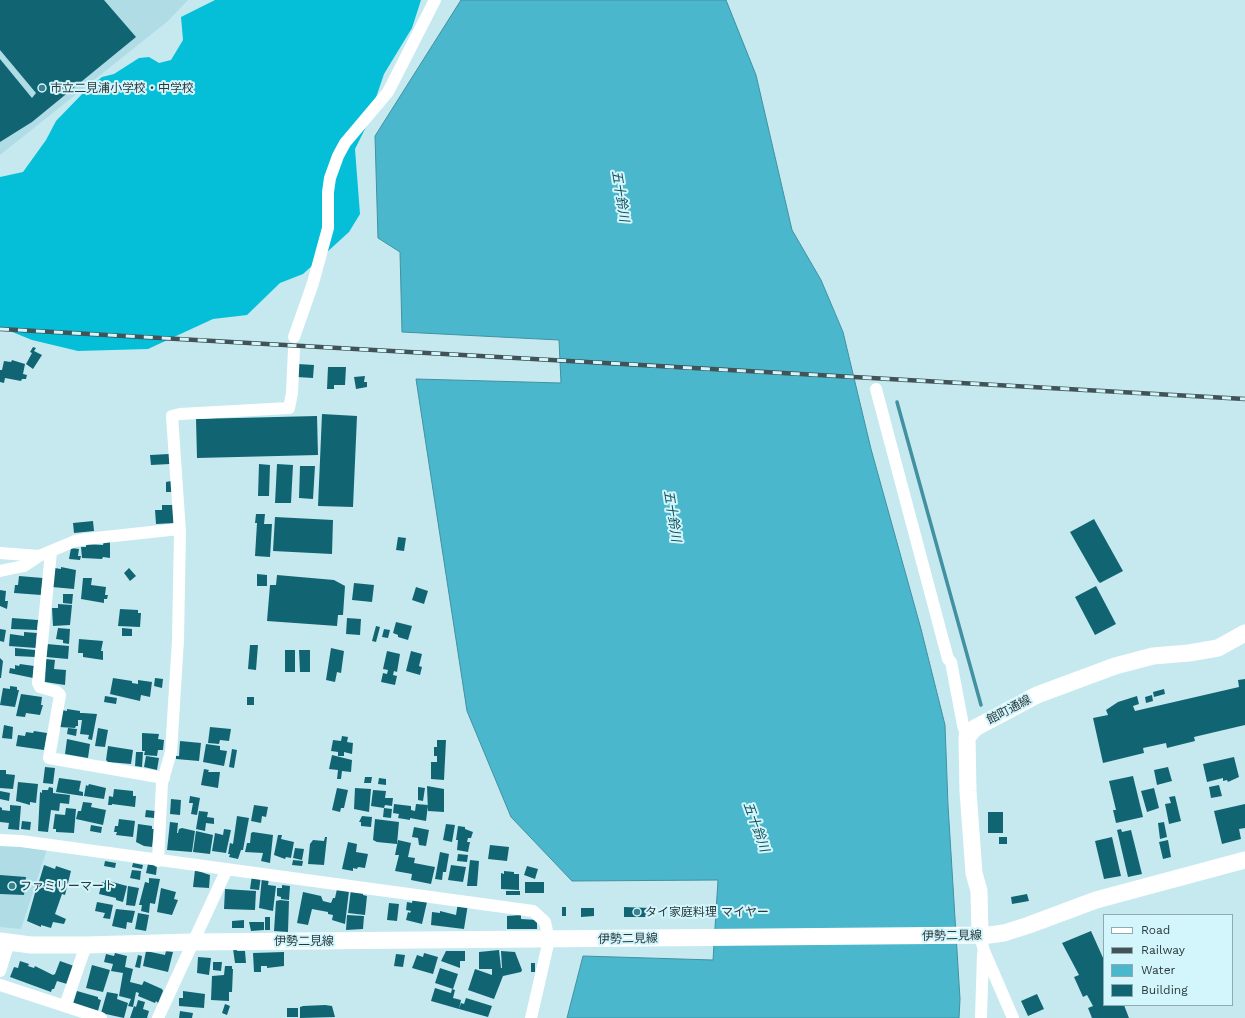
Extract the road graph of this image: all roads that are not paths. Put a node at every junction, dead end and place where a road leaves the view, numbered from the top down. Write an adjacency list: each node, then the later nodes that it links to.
1 (435, 0): 3 (street)
2 (876, 389): 9 (street)
3 (180, 529): 4 (street); 10 (street)
4 (51, 552): 6 (street); 10 (street)
5 (0, 553): 6 (street)
6 (39, 556): 7 (street)
7 (0, 571)
8 (1245, 634): 9 (main road, 館町通線)
9 (967, 737): 16 (main road)
10 (164, 778): 13 (street)
11 (0, 840): 13 (street)
12 (1245, 860): 16 (main road, 伊勢二見線)
13 (158, 861): 14 (street)
14 (227, 869): 15 (street); 18 (street)
15 (549, 940): 16 (main road, 伊勢二見線); 18 (main road, 伊勢二見線); 25 (street)
16 (976, 941): 26 (street); 27 (street)
17 (4, 942): 19 (main road, 伊勢二見線); 20 (street)
18 (193, 942): 19 (main road, 伊勢二見線); 24 (street)
19 (86, 945): 22 (street)
20 (0, 971)
21 (0, 985): 22 (street)
22 (65, 1006): 23 (street)
23 (101, 1018)
24 (158, 1018)
25 (531, 1018)
26 (981, 1018)
27 (1013, 1018)

